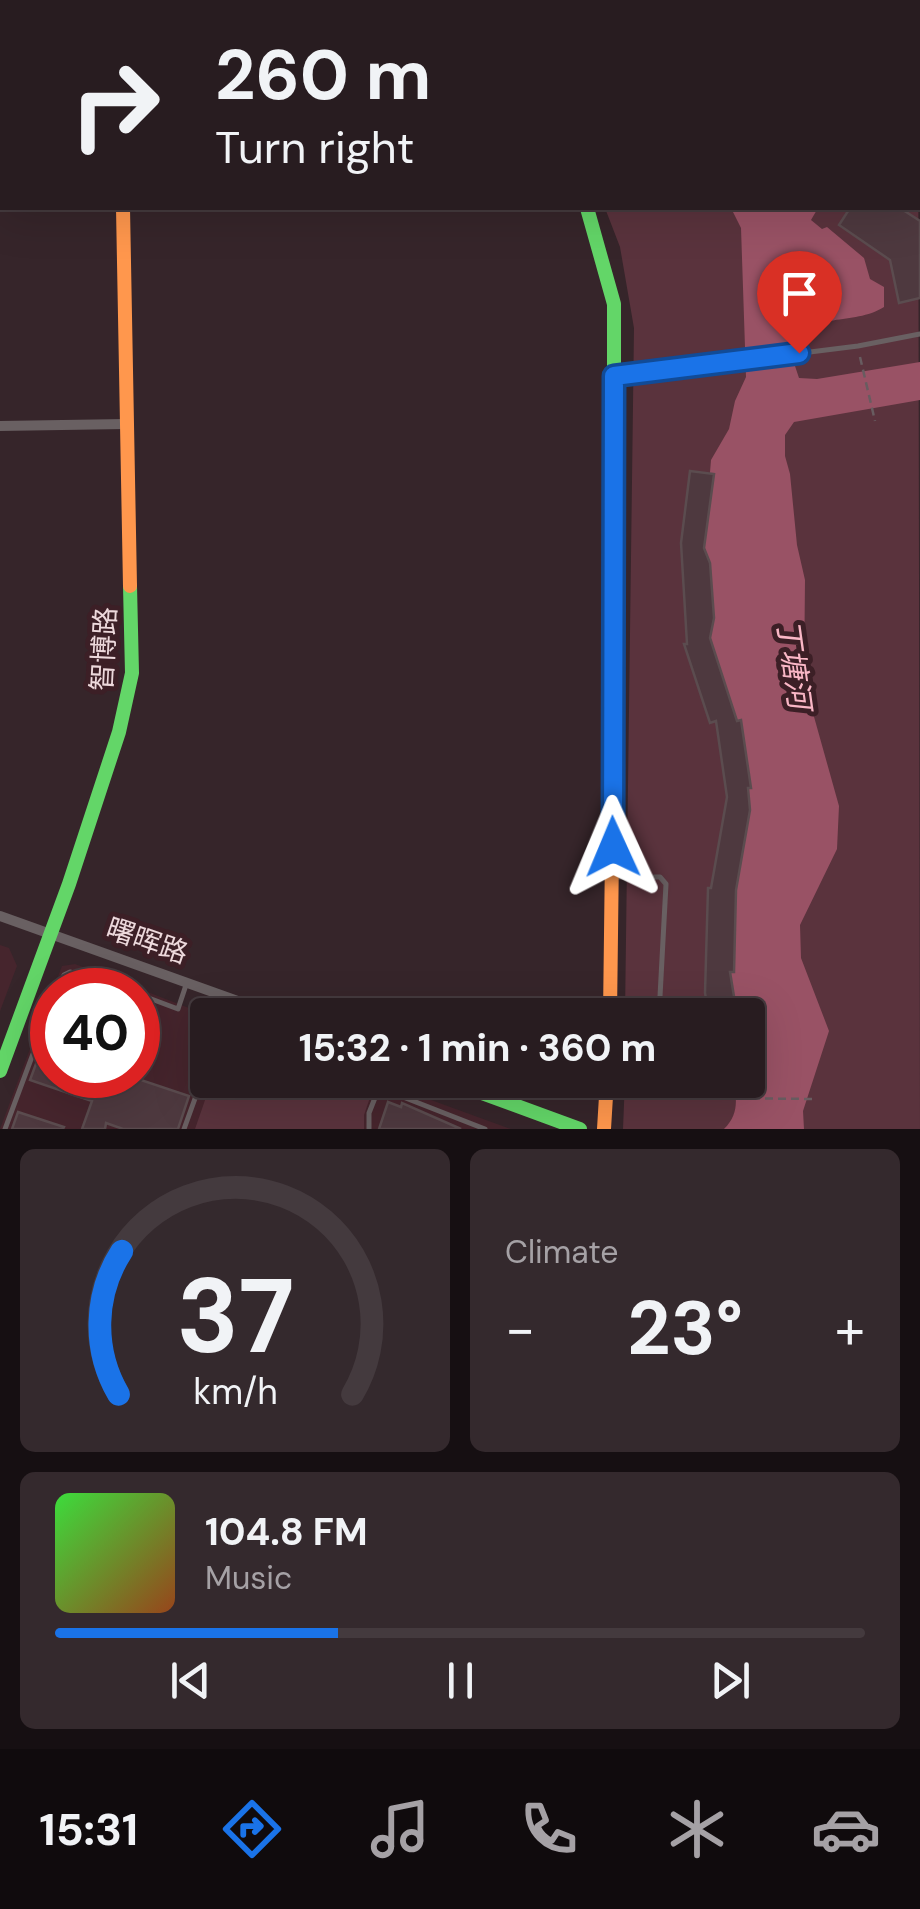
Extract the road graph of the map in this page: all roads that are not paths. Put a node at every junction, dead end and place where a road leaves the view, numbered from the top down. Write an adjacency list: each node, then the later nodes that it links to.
1 (124, 210): 5 (street, 智博路)
2 (588, 210): 4 (street)
3 (920, 334): 4 (lane)
4 (614, 376): 7 (street)
5 (125, 424): 6 (street); 9 (street, 智博路)
6 (0, 426)
7 (614, 877): 12 (street); 13 (lane)
8 (0, 916): 9 (street, 曙晖路)
9 (49, 934): 10 (street, 曙晖路); 16 (street, 智博路)
10 (187, 981): 11 (street, 曙晖路); 14 (lane)
11 (232, 998)
12 (610, 998)
13 (660, 998)
14 (160, 1002)
15 (30, 1061): 22 (lane)
16 (0, 1071)
17 (195, 1098): 23 (lane)
18 (375, 1098): 24 (lane)
19 (413, 1098): 25 (lane)
20 (495, 1098): 26 (street)
21 (606, 1098): 27 (street)
22 (4, 1129)
23 (184, 1129)
24 (369, 1129)
25 (485, 1129)
26 (580, 1129)
27 (604, 1129)

